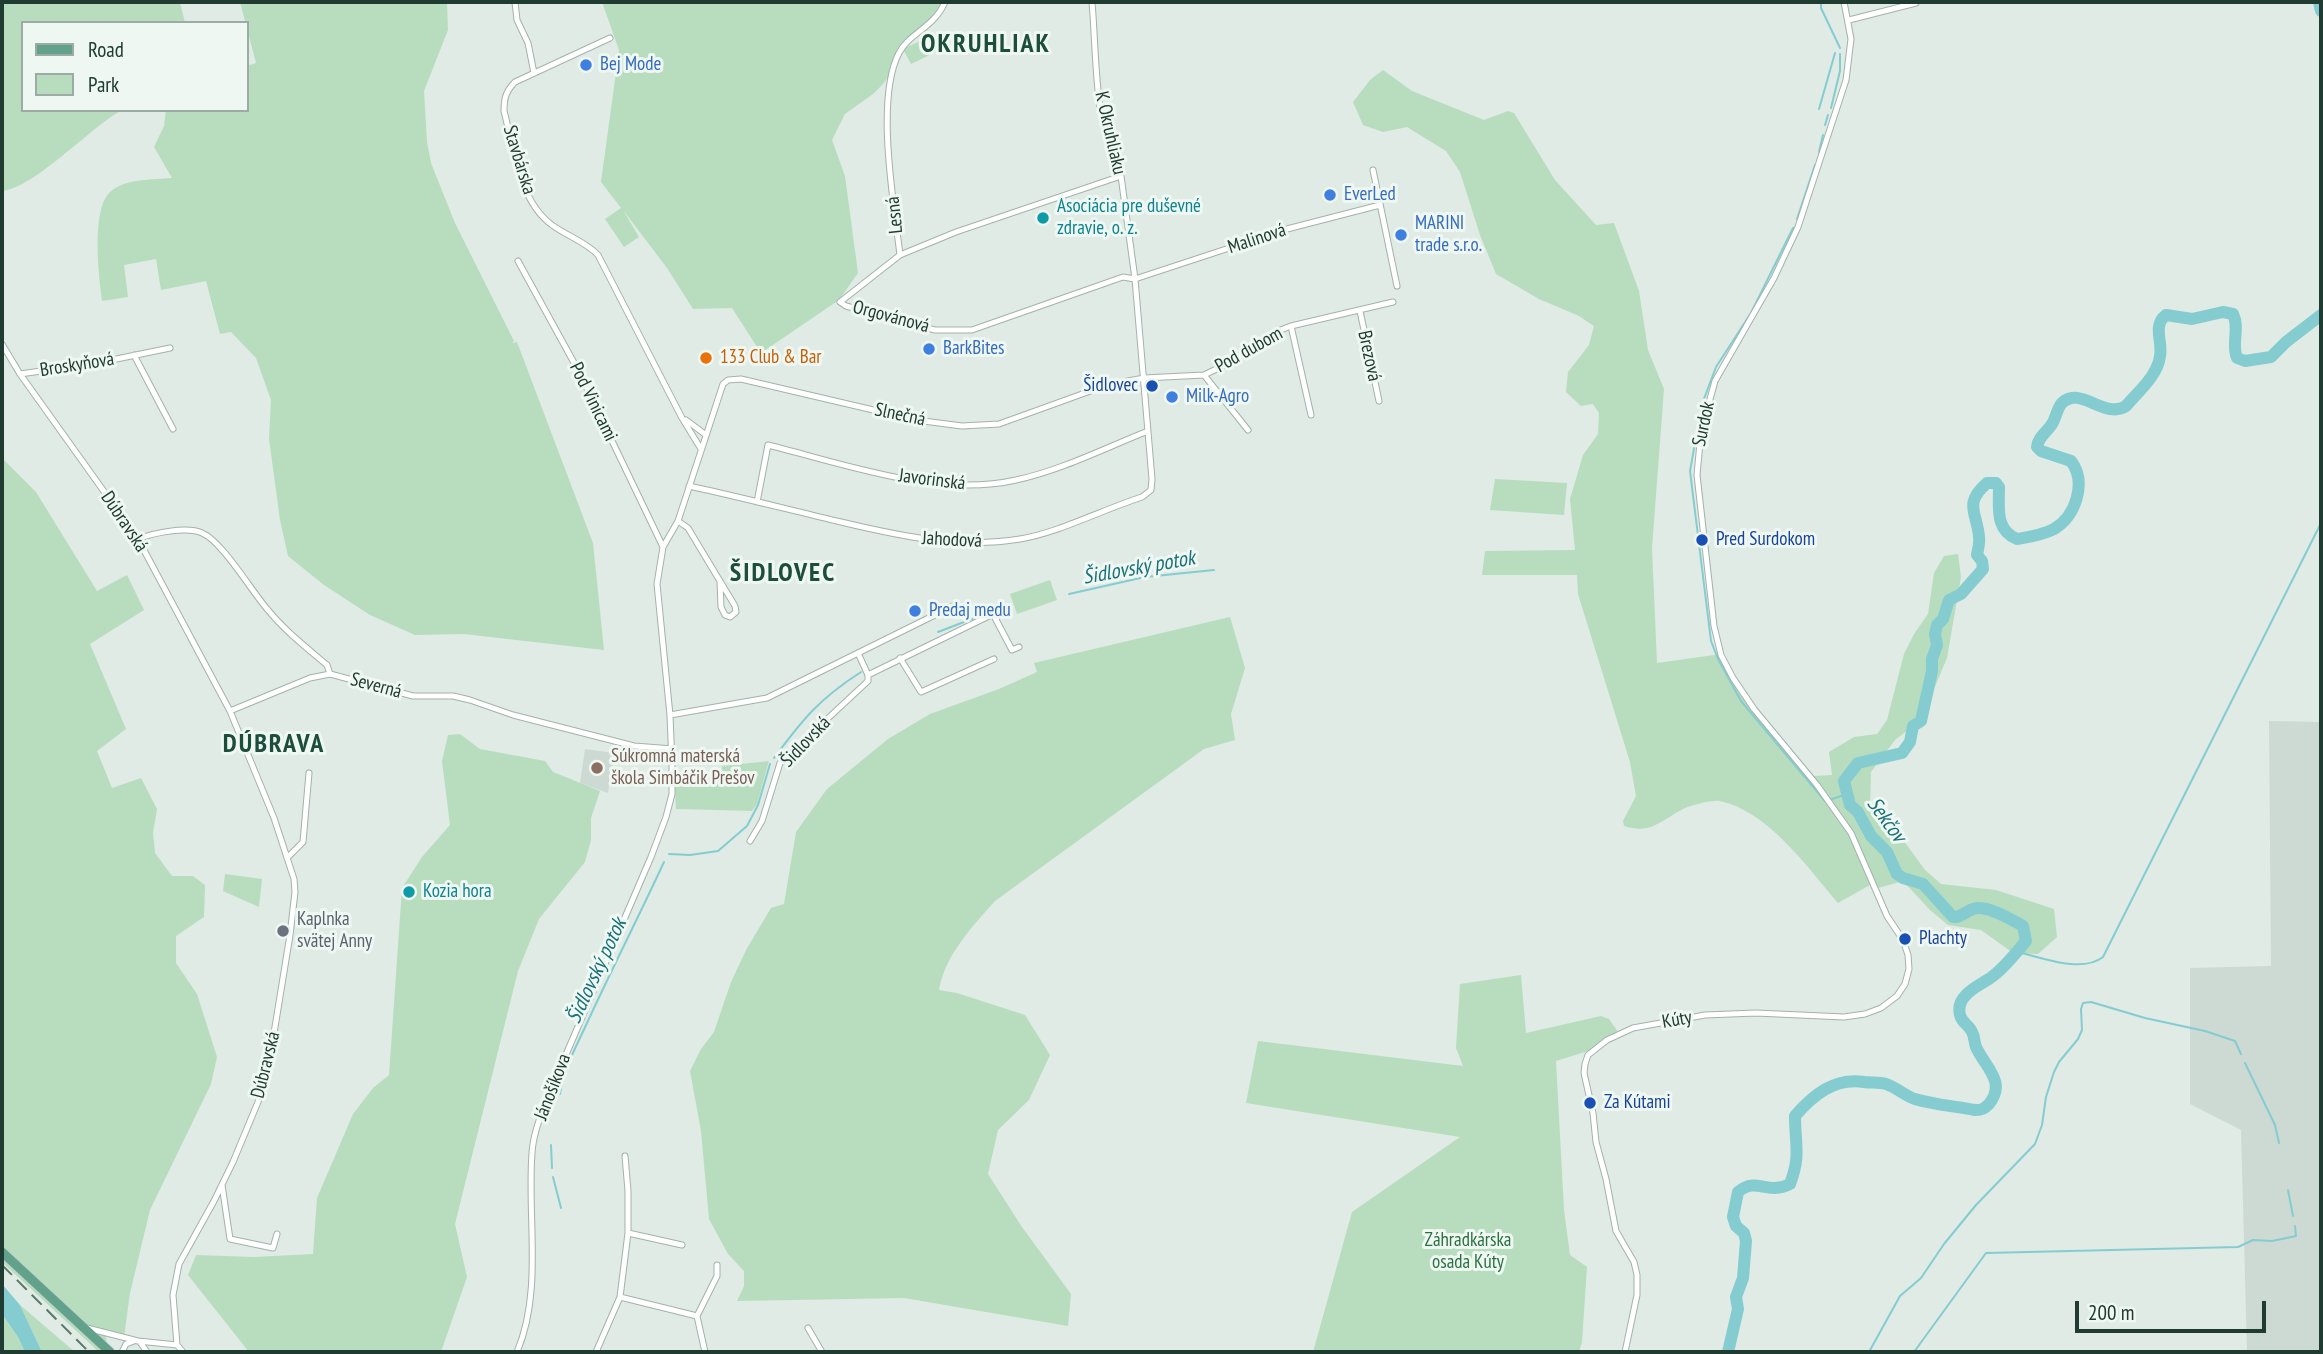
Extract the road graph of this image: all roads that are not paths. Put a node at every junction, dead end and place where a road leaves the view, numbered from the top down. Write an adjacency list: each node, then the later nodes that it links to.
1 (515, 2): 8 (street)
2 (945, 2): 12 (street, Lesná)
3 (1092, 2): 10 (street, K Okruhliaku)
4 (1844, 2): 6 (street, Surdok)
5 (1916, 3): 6 (street)
6 (1849, 20): 50 (street, Surdok)
7 (610, 38): 8 (street, Stavbárska)
8 (534, 73): 27 (street, Stavbárska)
9 (1373, 170): 11 (street)
10 (1121, 176): 12 (street, Lesná); 14 (street, K Okruhliaku)
11 (1380, 205): 14 (street, Malinová); 15 (street)
12 (900, 255): 14 (street, Orgovánová)
13 (518, 261): 37 (street, Pod Vinicami)
14 (1135, 279): 24 (street, K Okruhliaku)
15 (1397, 286)
16 (1393, 303): 17 (street, Pod dubom)
17 (1360, 311): 18 (street, Pod dubom); 25 (street, Brezová)
18 (1292, 326): 23 (street, Pod dubom); 26 (street)
19 (2, 344): 22 (street, Dúbravská)
20 (170, 348): 21 (street, Broskyňová)
21 (134, 355): 22 (street, Broskyňová); 28 (street, Broskyňová)
22 (20, 374): 36 (street, Dúbravská)
23 (1204, 374): 24 (street, Pod dubom); 29 (street)
24 (1144, 378): 30 (street, K Okruhliaku); 31 (street, Slnečná)
25 (1379, 401)
26 (1311, 415)
27 (682, 418): 31 (street, Stavbárska); 32 (street, Stavbárska)
28 (173, 429)
29 (1248, 430)
30 (1147, 431): 34 (street, Javorinská); 34 (street, Jahodová)
31 (706, 435): 32 (street, Slnečná)
32 (701, 449): 33 (street)
33 (690, 486): 34 (street, Jahodová); 35 (street)
34 (757, 502)
35 (678, 521): 37 (street); 38 (street)
36 (138, 539): 44 (street, Severná); 46 (street, Dúbravská)
37 (663, 547): 47 (street)
38 (720, 581): 38 (street)
39 (953, 606): 41 (street)
40 (1019, 647): 42 (street)
41 (858, 653): 45 (street); 47 (street)
42 (900, 658): 43 (street); 45 (street)
43 (994, 659)
44 (330, 674): 46 (street); 48 (street, Severná)
45 (868, 675): 51 (street, Šidlovská)
46 (230, 711): 52 (street, Dúbravská)
47 (670, 715): 48 (street, Jánošíkova)
48 (673, 749): 71 (street, Jánošíkova)
49 (309, 773): 52 (street)
50 (1851, 833): 75 (street, Kúty)
51 (750, 841)
52 (288, 857): 54 (street, Dúbravská)
53 (625, 1156): 55 (street)
54 (222, 1185): 56 (street); 66 (street, Dúbravská)
55 (628, 1233): 57 (street); 60 (street)
56 (277, 1234)
57 (681, 1245)
58 (2, 1252): 62 (main road)
59 (716, 1265): 61 (street)
60 (620, 1297): 61 (street); 72 (street)
61 (697, 1317): 73 (street)
62 (83, 1327): 64 (street); 67 (main road)
63 (808, 1328): 74 (street)
64 (138, 1341): 65 (street); 68 (street); 69 (street)
65 (155, 1343): 66 (street); 69 (street)
66 (177, 1345): 70 (street)
67 (110, 1352)
68 (122, 1352)
69 (148, 1352)
70 (183, 1352)
71 (517, 1352)
72 (596, 1352)
73 (705, 1352)
74 (822, 1352)
75 (1625, 1352)

